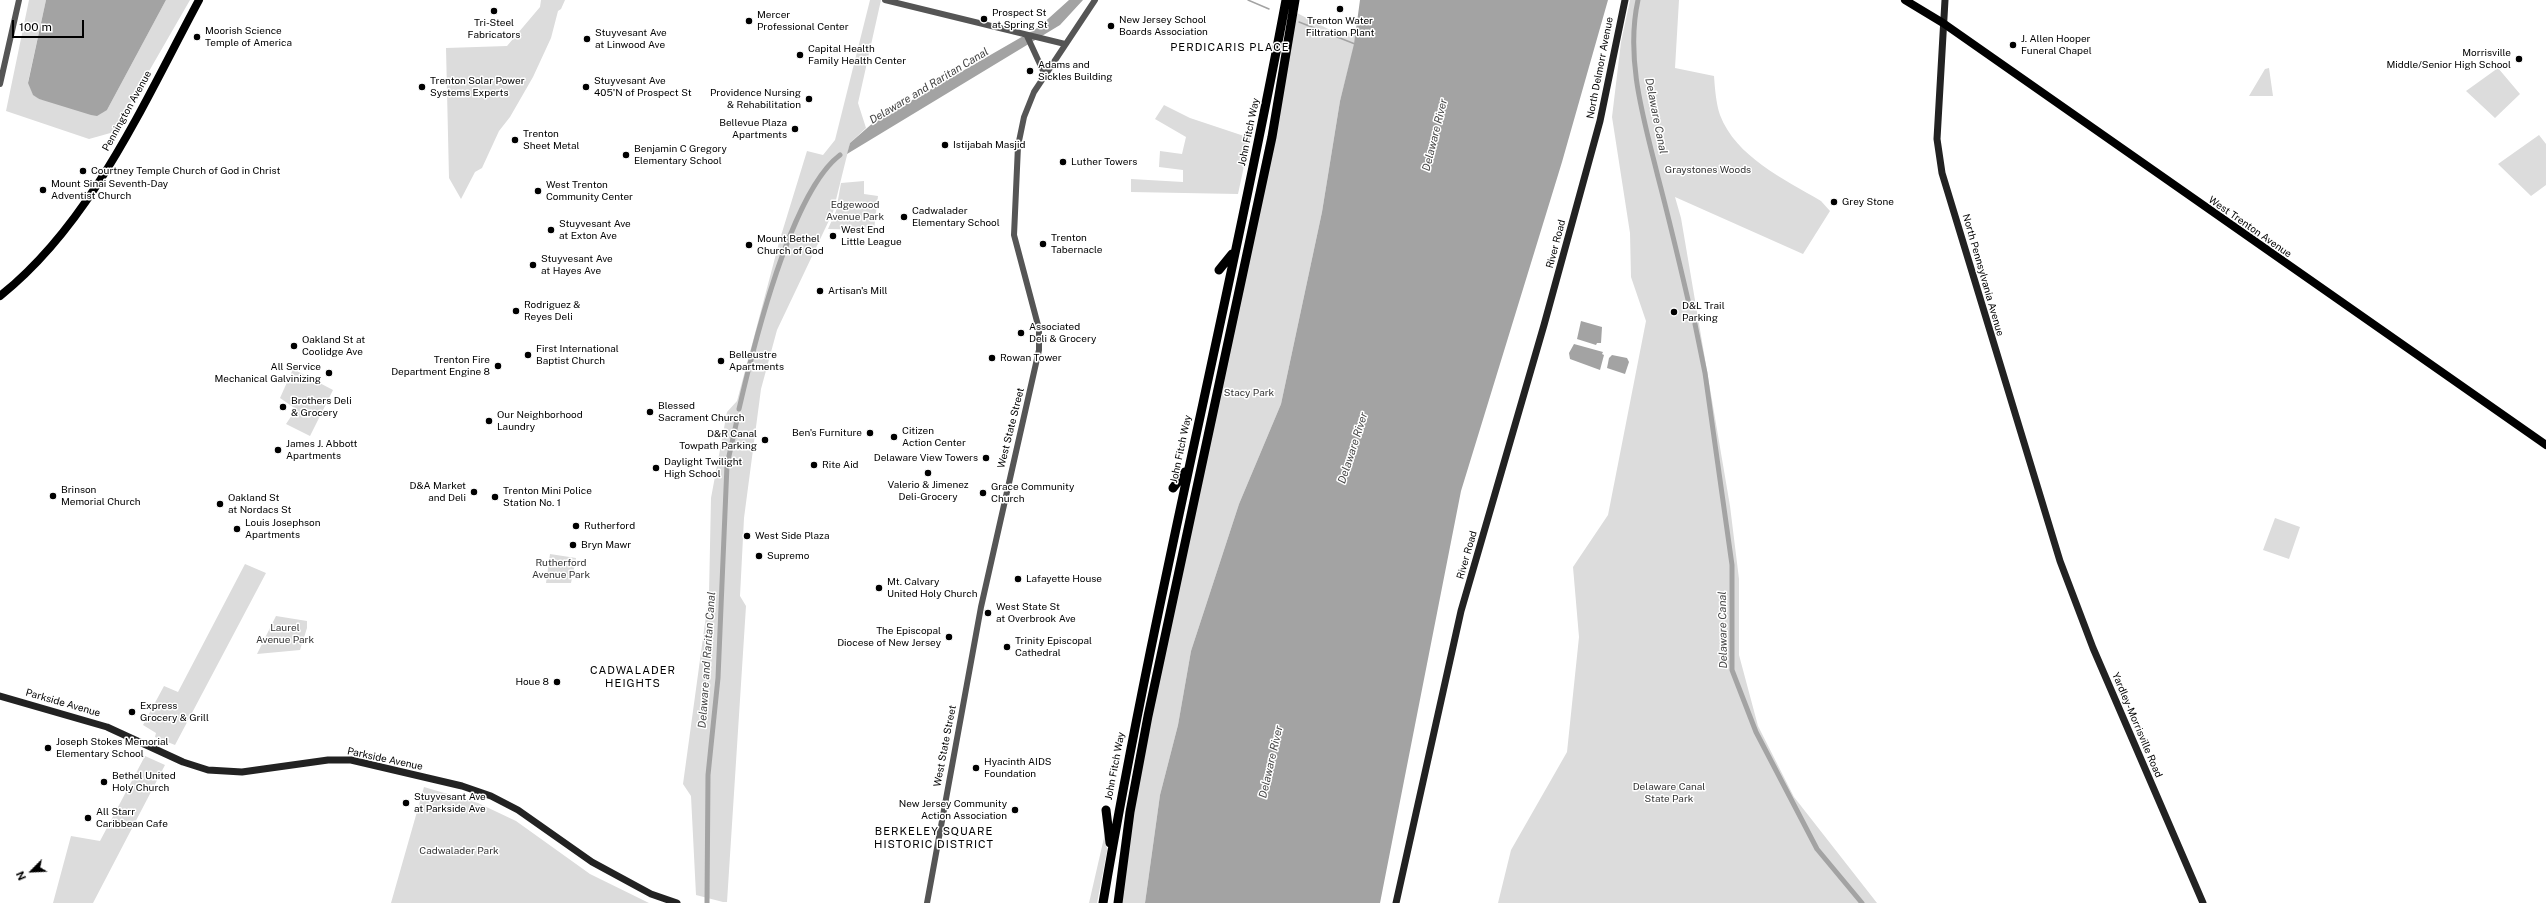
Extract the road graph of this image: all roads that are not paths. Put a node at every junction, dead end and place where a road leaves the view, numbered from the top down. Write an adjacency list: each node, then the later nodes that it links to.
1 (19, 0): 14 (street)
2 (199, 0): 18 (main road, Pennington Avenue)
3 (885, 0): 11 (street)
4 (1095, 0): 12 (street, West State Street)
5 (1286, 0): 16 (highway, John Fitch Way)
6 (1295, 0): 29 (highway)
7 (1625, 0): 15 (main road, North Delmorr Avenue)
8 (1906, 0): 10 (main road, West Trenton Avenue)
9 (1945, 0): 10 (main road, North Pennsylvania Avenue)
10 (1943, 23): 19 (main road, West Trenton Avenue); 22 (main road, North Pennsylvania Avenue)
11 (1026, 35): 12 (street); 13 (street)
12 (1065, 44): 13 (street, West State Street)
13 (1045, 75): 27 (street, West State Street)
14 (0, 84)
15 (1574, 218): 30 (main road, River Road)
16 (1235, 249): 17 (highway); 20 (highway, John Fitch Way)
17 (1219, 270)
18 (0, 296)
19 (2546, 445)
20 (1189, 464): 21 (highway); 25 (highway, John Fitch Way)
21 (1173, 488)
22 (2056, 551): 31 (main road, Yardley-Morrisville Road)
23 (0, 696): 26 (main road, Parkside Avenue)
24 (1106, 810): 25 (highway)
25 (1111, 853): 28 (highway, John Fitch Way)
26 (677, 903)
27 (927, 903)
28 (1103, 903)
29 (1118, 903)
30 (1396, 903)
31 (2202, 903)

